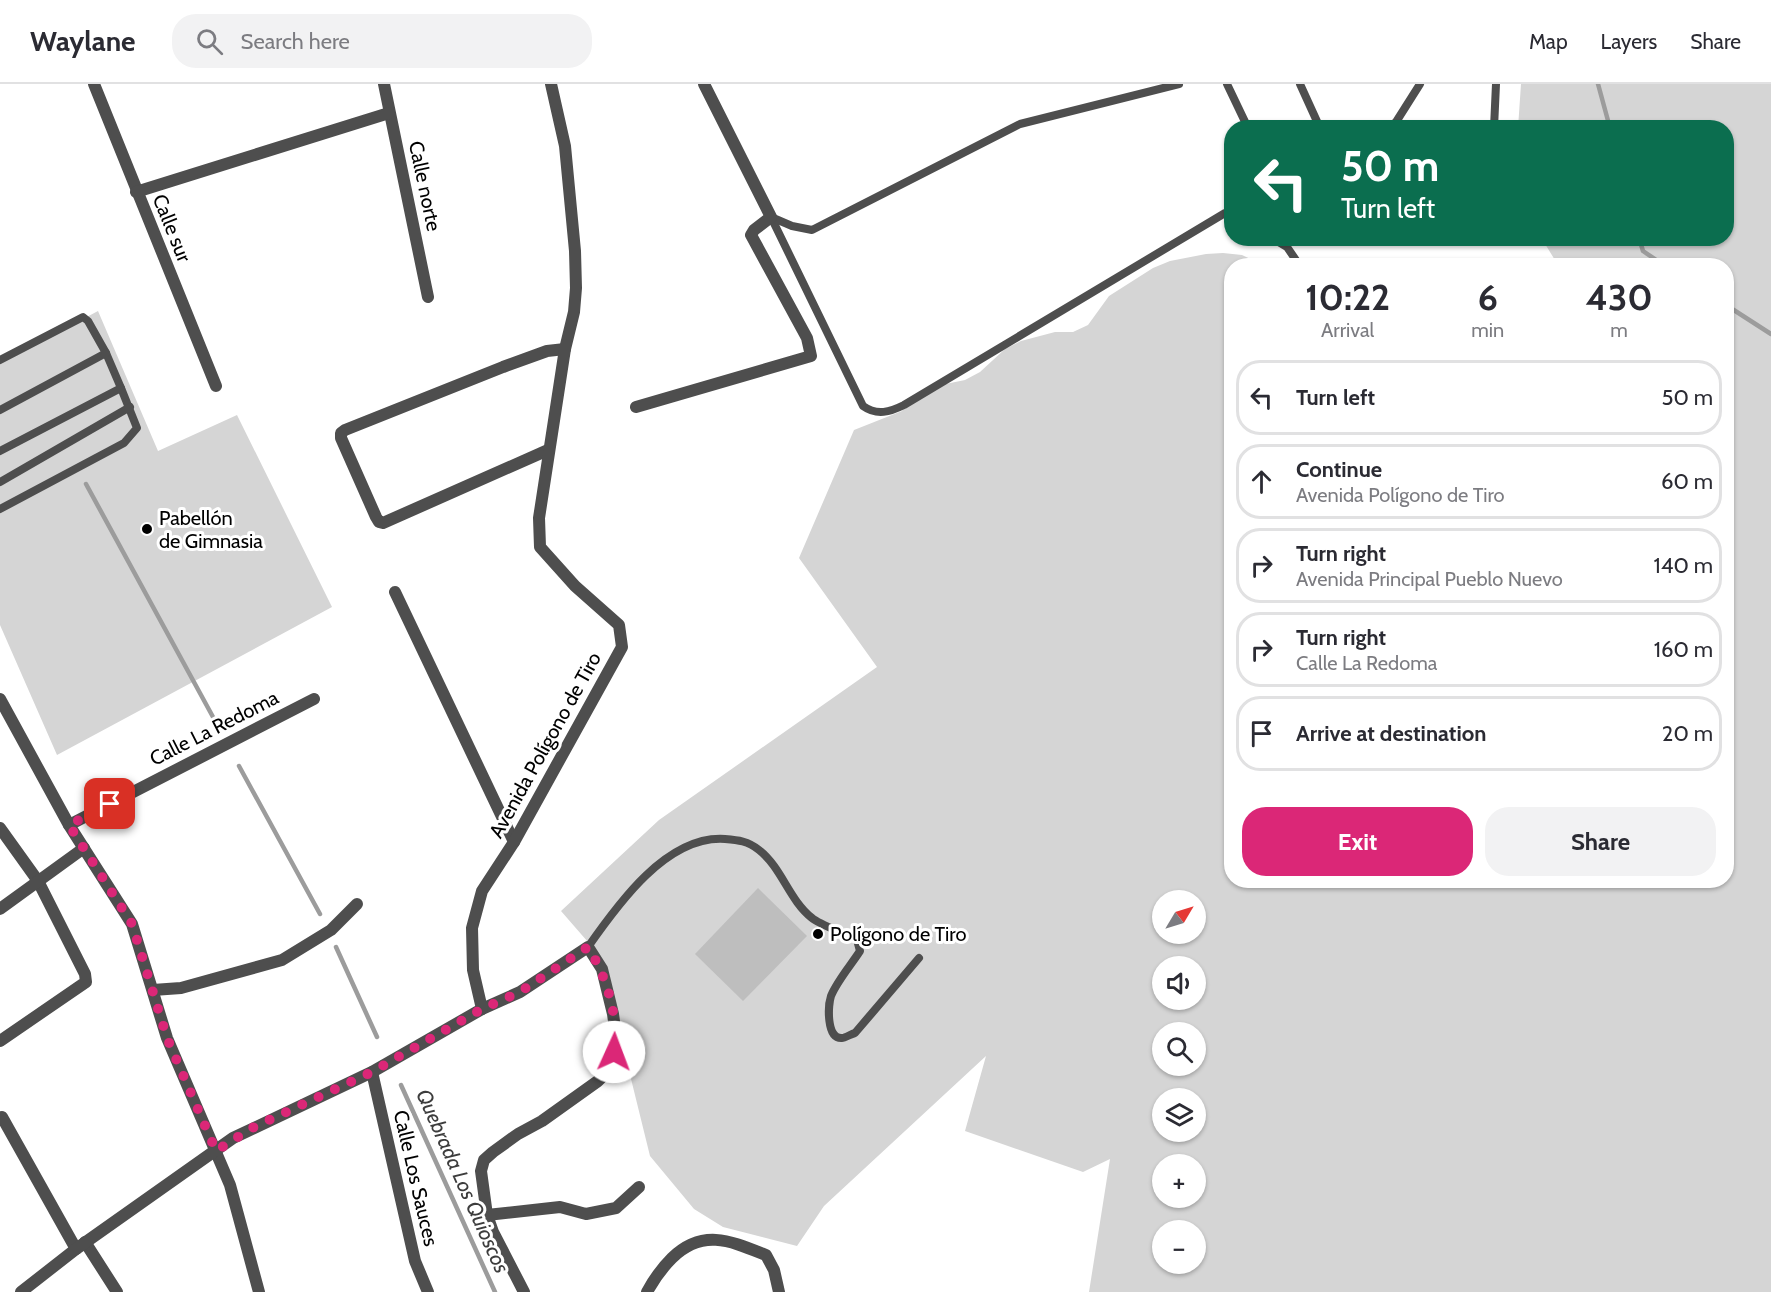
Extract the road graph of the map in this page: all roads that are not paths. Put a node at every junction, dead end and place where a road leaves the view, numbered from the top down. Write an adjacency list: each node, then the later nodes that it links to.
1 (94, 84): 15 (street, Calle sur)
2 (384, 84): 10 (street, Calle norte)
3 (551, 84): 21 (street, Avenida Polígono de Tiro)
4 (704, 84): 17 (street)
5 (1179, 84): 17 (lane)
6 (1227, 84): 11 (lane)
7 (1300, 84): 12 (lane)
8 (1420, 84): 13 (lane)
9 (1496, 84): 14 (lane)
10 (389, 113): 15 (street); 20 (street, Calle norte)
11 (1244, 120)
12 (1316, 120)
13 (1397, 120)
14 (1494, 120)
15 (136, 192): 24 (street, Calle sur)
16 (1224, 214): 17 (lane)
17 (771, 217): 26 (street)
18 (1285, 246): 19 (lane)
19 (1295, 258)
20 (428, 297)
21 (565, 349): 29 (street, Avenida Polígono de Tiro); 29 (street)
22 (106, 353): 23 (lane); 25 (lane); 28 (lane)
23 (0, 360)
24 (216, 386)
25 (121, 388): 27 (lane); 30 (lane)
26 (636, 407)
27 (130, 408): 31 (lane); 32 (lane)
28 (0, 410)
29 (548, 450): 38 (street, Avenida Polígono de Tiro)
30 (0, 451)
31 (0, 482)
32 (0, 509)
33 (395, 592): 38 (street)
34 (0, 699): 36 (street)
35 (314, 699): 36 (street, Calle La Redoma)
36 (69, 825): 39 (street)
37 (0, 828): 40 (street)
38 (514, 842): 46 (street, Avenida Polígono de Tiro)
39 (84, 848): 40 (street); 45 (street)
40 (38, 882): 42 (street); 47 (street)
41 (357, 904): 45 (street)
42 (0, 909)
43 (588, 947): 44 (lane); 46 (street); 52 (street)
44 (919, 958)
45 (153, 990): 50 (street)
46 (482, 1009): 48 (street)
47 (0, 1041)
48 (372, 1072): 50 (street); 57 (street, Calle Los Sauces)
49 (2, 1118): 53 (street)
50 (216, 1151): 53 (street); 56 (street)
51 (639, 1188): 52 (street)
52 (487, 1215): 58 (street)
53 (80, 1246): 54 (street); 55 (street)
54 (21, 1292)
55 (117, 1292)
56 (259, 1292)
57 (428, 1292)
58 (524, 1292)
59 (647, 1292): 60 (street)
60 (779, 1292)

